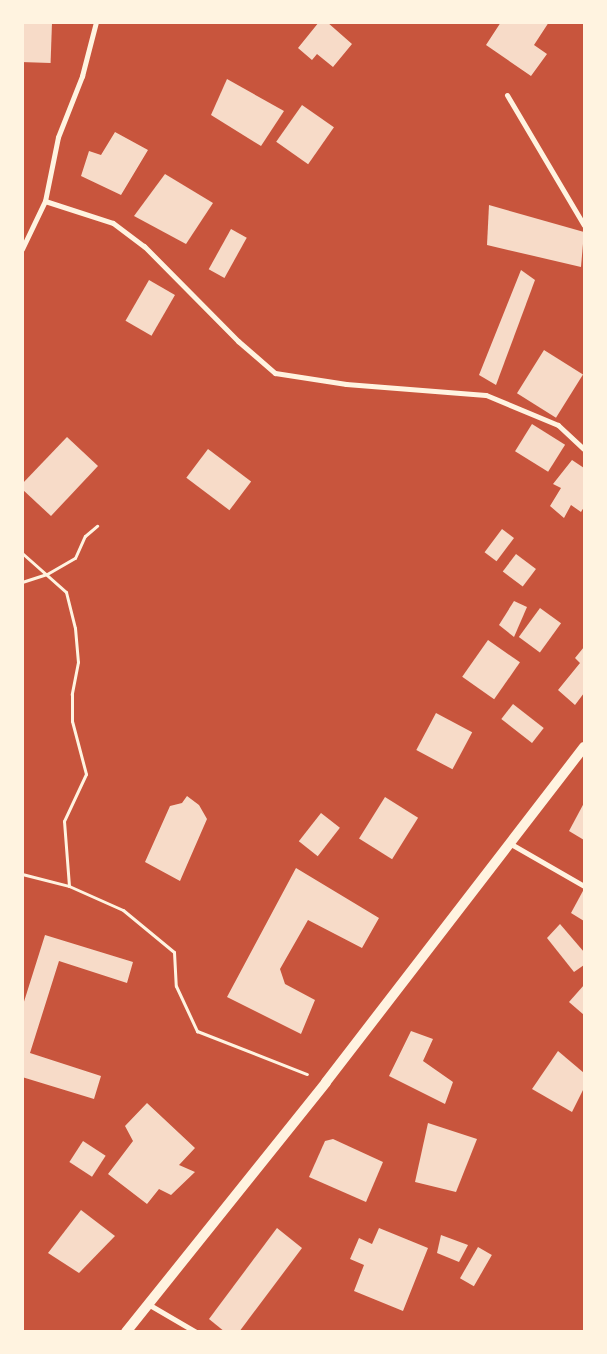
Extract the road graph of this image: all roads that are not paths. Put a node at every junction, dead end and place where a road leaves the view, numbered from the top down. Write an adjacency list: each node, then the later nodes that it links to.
1 (96, 22): 3 (street)
2 (508, 95): 4 (street)
3 (45, 201): 5 (street); 6 (street)
4 (584, 224)
5 (22, 249)
6 (584, 449)
7 (584, 748): 8 (main road)
8 (511, 844): 9 (street); 10 (main road)
9 (584, 886)
10 (148, 1304): 11 (main road); 12 (street)
11 (126, 1332)
12 (196, 1332)

